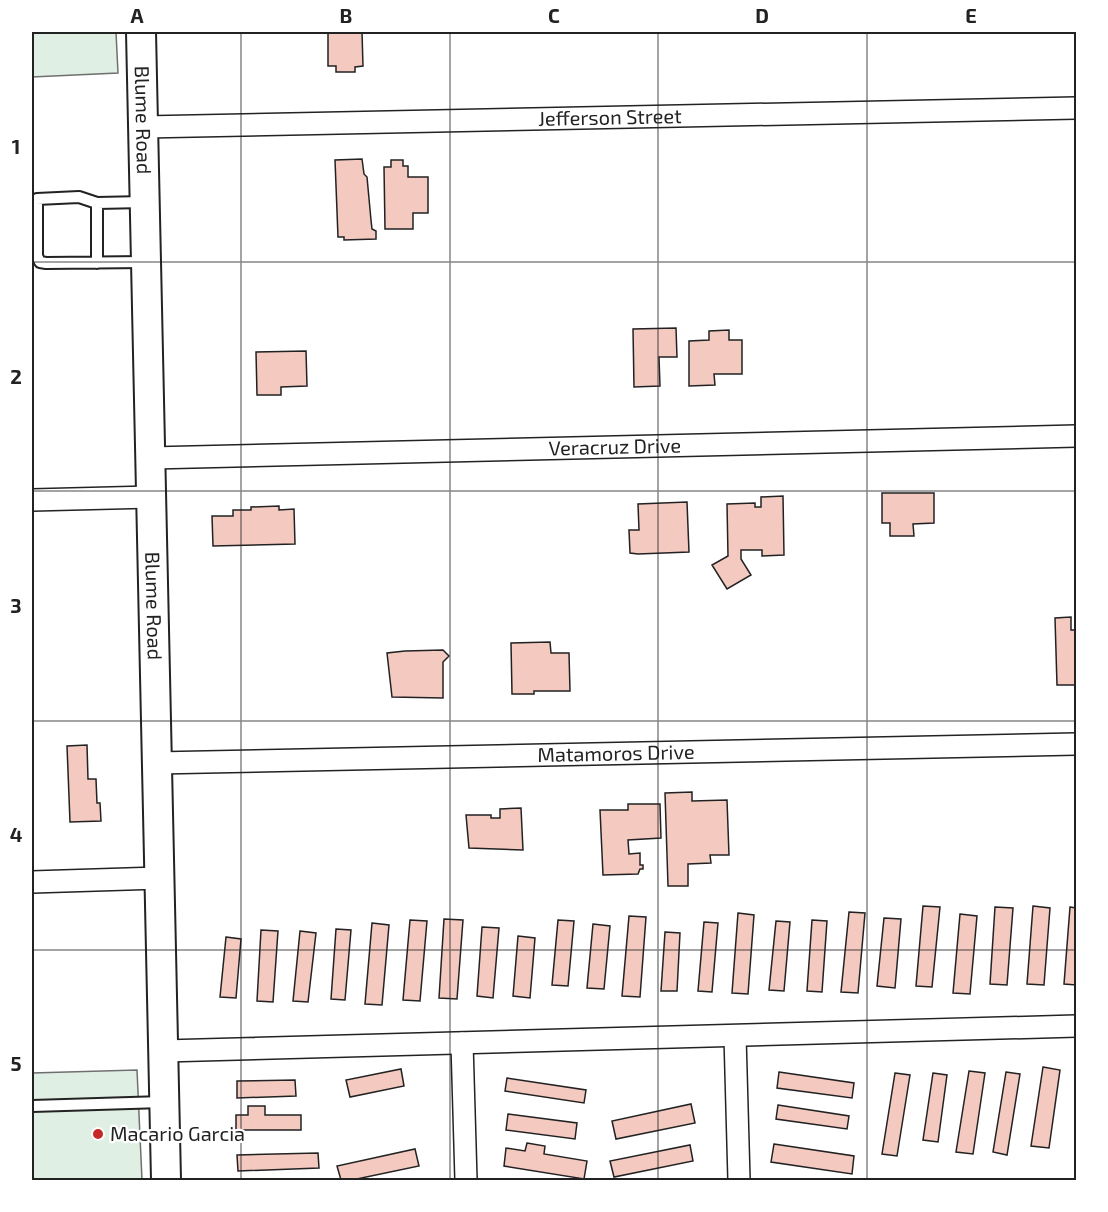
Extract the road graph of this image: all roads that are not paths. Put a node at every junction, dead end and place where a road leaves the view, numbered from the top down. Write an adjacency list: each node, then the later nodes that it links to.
1 (141, 32): 3 (street, Blume Road)
2 (1077, 108): 3 (street, Jefferson Street)
3 (144, 127): 4 (street, Blume Road)
4 (145, 202): 5 (lane); 6 (street, Blume Road)
5 (97, 203): 7 (lane); 7 (lane)
6 (147, 262): 7 (lane); 9 (street, Blume Road)
7 (97, 263)
8 (1077, 436): 9 (street, Veracruz Drive)
9 (151, 458): 10 (street, Blume Road)
10 (151, 497): 11 (street); 13 (street, Blume Road)
11 (32, 500)
12 (1077, 744): 13 (street, Matamoros Drive)
13 (156, 763): 14 (street, Blume Road)
14 (159, 878): 15 (street); 19 (street, Blume Road)
15 (32, 882)
16 (1077, 1026): 17 (street)
17 (735, 1036): 18 (street); 24 (street)
18 (462, 1043): 19 (street); 23 (street)
19 (164, 1051): 20 (street, Blume Road)
20 (165, 1102): 21 (lane); 22 (street, Blume Road)
21 (32, 1106)
22 (166, 1180)
23 (466, 1180)
24 (739, 1180)

